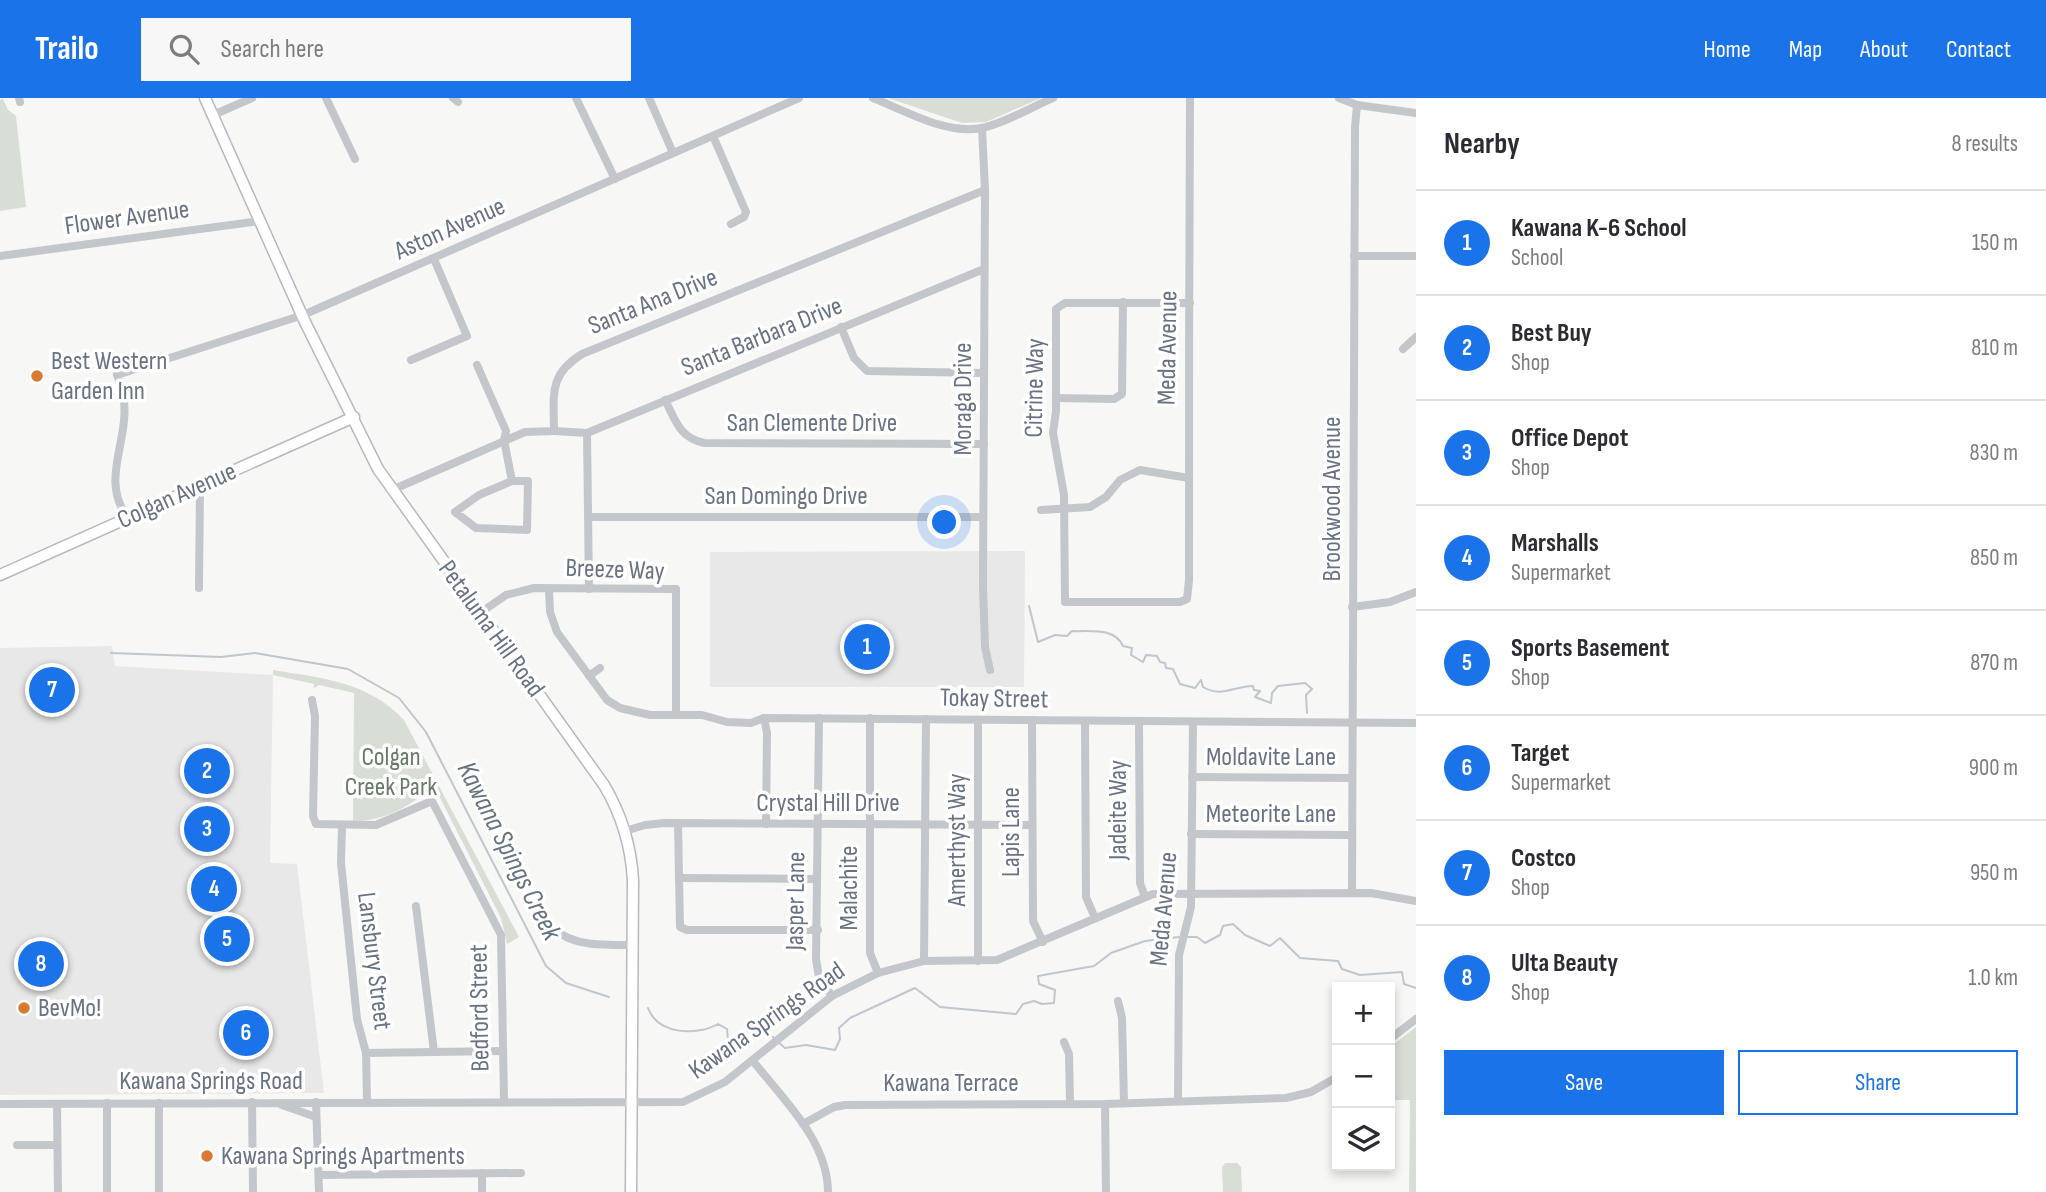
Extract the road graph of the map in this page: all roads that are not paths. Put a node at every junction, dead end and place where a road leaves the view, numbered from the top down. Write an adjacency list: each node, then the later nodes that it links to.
1 (205, 98): 14 (main road, Petaluma Hill Road)
2 (251, 98): 14 (street)
3 (326, 98): 18 (street)
4 (576, 98): 19 (street)
5 (649, 98): 17 (street)
6 (799, 98): 11 (street, Aston Avenue)
7 (873, 98): 15 (street)
8 (1053, 98): 15 (street)
9 (1190, 98): 29 (street, Meda Avenue)
10 (1339, 98): 12 (street)
11 (780, 102): 16 (street, Aston Avenue)
12 (1357, 105): 13 (street); 24 (street, Brookwood Avenue)
13 (1416, 113)
14 (213, 116): 21 (main road, Petaluma Hill Road)
15 (982, 128): 20 (street, Moraga Drive)
16 (713, 136): 17 (street, Aston Avenue); 22 (street)
17 (673, 153): 19 (street, Aston Avenue)
18 (355, 159)
19 (615, 179): 26 (street, Aston Avenue)
20 (985, 190): 27 (street, Moraga Drive); 40 (street, Santa Ana Drive)
21 (260, 221): 23 (street, Flower Avenue); 30 (main road, Petaluma Hill Road)
22 (731, 224)
23 (0, 256)
24 (1354, 256): 25 (street); 59 (street, Brookwood Avenue)
25 (1416, 256)
26 (434, 259): 30 (street, Aston Avenue); 34 (street)
27 (984, 269): 31 (street, Santa Barbara Drive); 36 (street, Moraga Drive)
28 (1123, 302): 29 (street, Citrine Way); 37 (street, Citrine Way); 37 (street)
29 (1190, 303): 44 (street, Meda Avenue)
30 (303, 315): 39 (main road, Petaluma Hill Road); 52 (street, Aston Avenue)
31 (841, 327): 36 (street); 38 (street, Santa Barbara Drive)
32 (1416, 337): 33 (street)
33 (1403, 349)
34 (411, 360)
35 (477, 365): 42 (street)
36 (984, 373): 43 (street, Moraga Drive)
37 (1056, 398): 49 (street, Citrine Way)
38 (664, 400): 41 (street, Santa Barbara Drive); 43 (street, San Clemente Drive)
39 (354, 417): 46 (main road, Colgan Avenue); 47 (main road, Petaluma Hill Road)
40 (554, 431): 41 (street, Santa Barbara Drive); 42 (street)
41 (587, 433): 50 (street)
42 (504, 440): 45 (street); 47 (street)
43 (984, 443): 51 (street, Moraga Drive)
44 (1189, 478): 49 (street); 58 (street, Meda Avenue)
45 (512, 481): 45 (street)
46 (200, 486): 52 (main road, Colgan Avenue); 54 (street)
47 (392, 491): 60 (main road, Petaluma Hill Road)
48 (1041, 509): 49 (street)
49 (1064, 510): 58 (street, Citrine Way)
50 (589, 517): 51 (street, San Domingo Drive); 56 (street)
51 (983, 517): 62 (street, Moraga Drive)
52 (128, 518): 53 (main road, Colgan Avenue)
53 (0, 575)
54 (199, 587)
55 (549, 589): 56 (street, Breeze Way); 60 (street, Breeze Way); 63 (street, Tokay Street)
56 (589, 589): 65 (street, Breeze Way)
57 (1416, 592): 59 (street)
58 (1065, 602)
59 (1353, 607): 75 (street, Brookwood Avenue)
60 (480, 613): 87 (main road, Petaluma Hill Road)
61 (600, 668): 63 (street)
62 (990, 670)
63 (589, 676): 65 (street, Tokay Street)
64 (312, 700): 86 (street, Bedford Street)
65 (676, 715): 66 (street, Tokay Street)
66 (764, 718): 67 (street, Tokay Street); 80 (street)
67 (819, 718): 68 (street, Tokay Street); 81 (street, Jasper Lane)
68 (870, 718): 69 (street, Tokay Street); 82 (street, Malachite)
69 (926, 719): 70 (street, Tokay Street); 83 (street)
70 (978, 720): 71 (street, Tokay Street); 84 (street, Amerthyst Way)
71 (1032, 720): 72 (street, Tokay Street); 85 (street, Lapis Lane)
72 (1085, 721): 73 (street, Tokay Street); 98 (street)
73 (1139, 722): 74 (street, Tokay Street); 94 (street, Jadeite Way)
74 (1193, 722): 75 (street, Tokay Street); 77 (street, Meda Avenue)
75 (1352, 723): 76 (street, Tokay Street); 78 (street, Brookwood Avenue)
76 (1416, 723)
77 (1192, 777): 78 (street, Moldavite Lane); 88 (street, Meda Avenue)
78 (1350, 778): 89 (street, Brookwood Avenue)
79 (678, 824): 80 (street, Crystal Hill Drive); 87 (street, Crystal Hill Drive); 90 (street)
80 (766, 824): 81 (street, Crystal Hill Drive)
81 (818, 824): 82 (street, Crystal Hill Drive); 91 (street, Jasper Lane)
82 (870, 824): 83 (street, Crystal Hill Drive); 104 (street, Malachite)
83 (925, 825): 84 (street, Crystal Hill Drive); 102 (street)
84 (977, 825): 85 (street, Crystal Hill Drive); 103 (street, Amerthyst Way)
85 (1032, 825): 100 (street, Lapis Lane)
86 (342, 826): 110 (street, Bedford Street); 112 (street, Lansbury Street)
87 (625, 831): 101 (main road, Petaluma Hill Road)
88 (1191, 834): 89 (street, Meteorite Lane); 92 (street, Meda Avenue)
89 (1350, 835): 93 (street, Brookwood Avenue)
90 (678, 878): 91 (street); 99 (street)
91 (817, 879): 99 (street, Jasper Lane)
92 (1191, 892): 93 (street, Kawana Springs Road); 94 (street, Kawana Springs Road); 115 (street, Meda Avenue)
93 (1352, 893): 95 (street, Kawana Springs Road)
94 (1145, 897): 98 (street, Kawana Springs Road)
95 (1416, 901)
96 (416, 906): 111 (street)
97 (541, 917): 101 (street)
98 (1095, 918): 100 (street, Kawana Springs Road)
99 (818, 930): 105 (street, Jasper Lane)
100 (1043, 942): 103 (street, Kawana Springs Road)
101 (631, 945): 127 (main road, Petaluma Hill Road)
102 (924, 961): 103 (street, Kawana Springs Road); 104 (street, Kawana Springs Road)
103 (978, 961)
104 (877, 973): 105 (street, Kawana Springs Road)
105 (832, 996): 113 (street, Kawana Springs Road)
106 (1118, 1001): 124 (street)
107 (1416, 1019): 108 (street)
108 (1395, 1036)
109 (1064, 1042): 123 (street)
110 (502, 1051): 111 (street); 117 (street, Bedford Street)
111 (434, 1052): 112 (street)
112 (366, 1053): 116 (street, Lansbury Street)
113 (753, 1061): 127 (street, Kawana Springs Road); 130 (street)
114 (1332, 1080): 115 (street, Kawana Terrace)
115 (1178, 1100): 124 (street, Kawana Terrace)
116 (367, 1101): 117 (street, Kawana Springs Road); 120 (street, Kawana Springs Road)
117 (504, 1101): 127 (street, Kawana Springs Road)
118 (252, 1102): 119 (street, Kawana Springs Road); 122 (street, Kawana Springs Road); 139 (street)
119 (272, 1102): 120 (street, Kawana Springs Road); 129 (street)
120 (316, 1102): 129 (street)
121 (107, 1103): 122 (street, Kawana Springs Road); 126 (street, Kawana Springs Road); 137 (street)
122 (159, 1103): 138 (street)
123 (1070, 1103): 128 (street, Kawana Terrace); 130 (street, Kawana Terrace)
124 (1124, 1103): 128 (street, Kawana Terrace)
125 (0, 1104): 126 (street, Kawana Springs Road)
126 (57, 1104): 132 (street)
127 (632, 1104): 142 (main road, Petaluma Hill Road)
128 (1105, 1104): 144 (street)
129 (316, 1117): 135 (street)
130 (803, 1124): 143 (street)
131 (17, 1145): 132 (street)
132 (57, 1145): 136 (street)
133 (482, 1173): 134 (street); 135 (street); 141 (street)
134 (521, 1173)
135 (319, 1175): 140 (street)
136 (58, 1192)
137 (107, 1192)
138 (159, 1192)
139 (253, 1192)
140 (319, 1192)
141 (482, 1192)
142 (631, 1192)
143 (828, 1192)
144 (1106, 1192)

